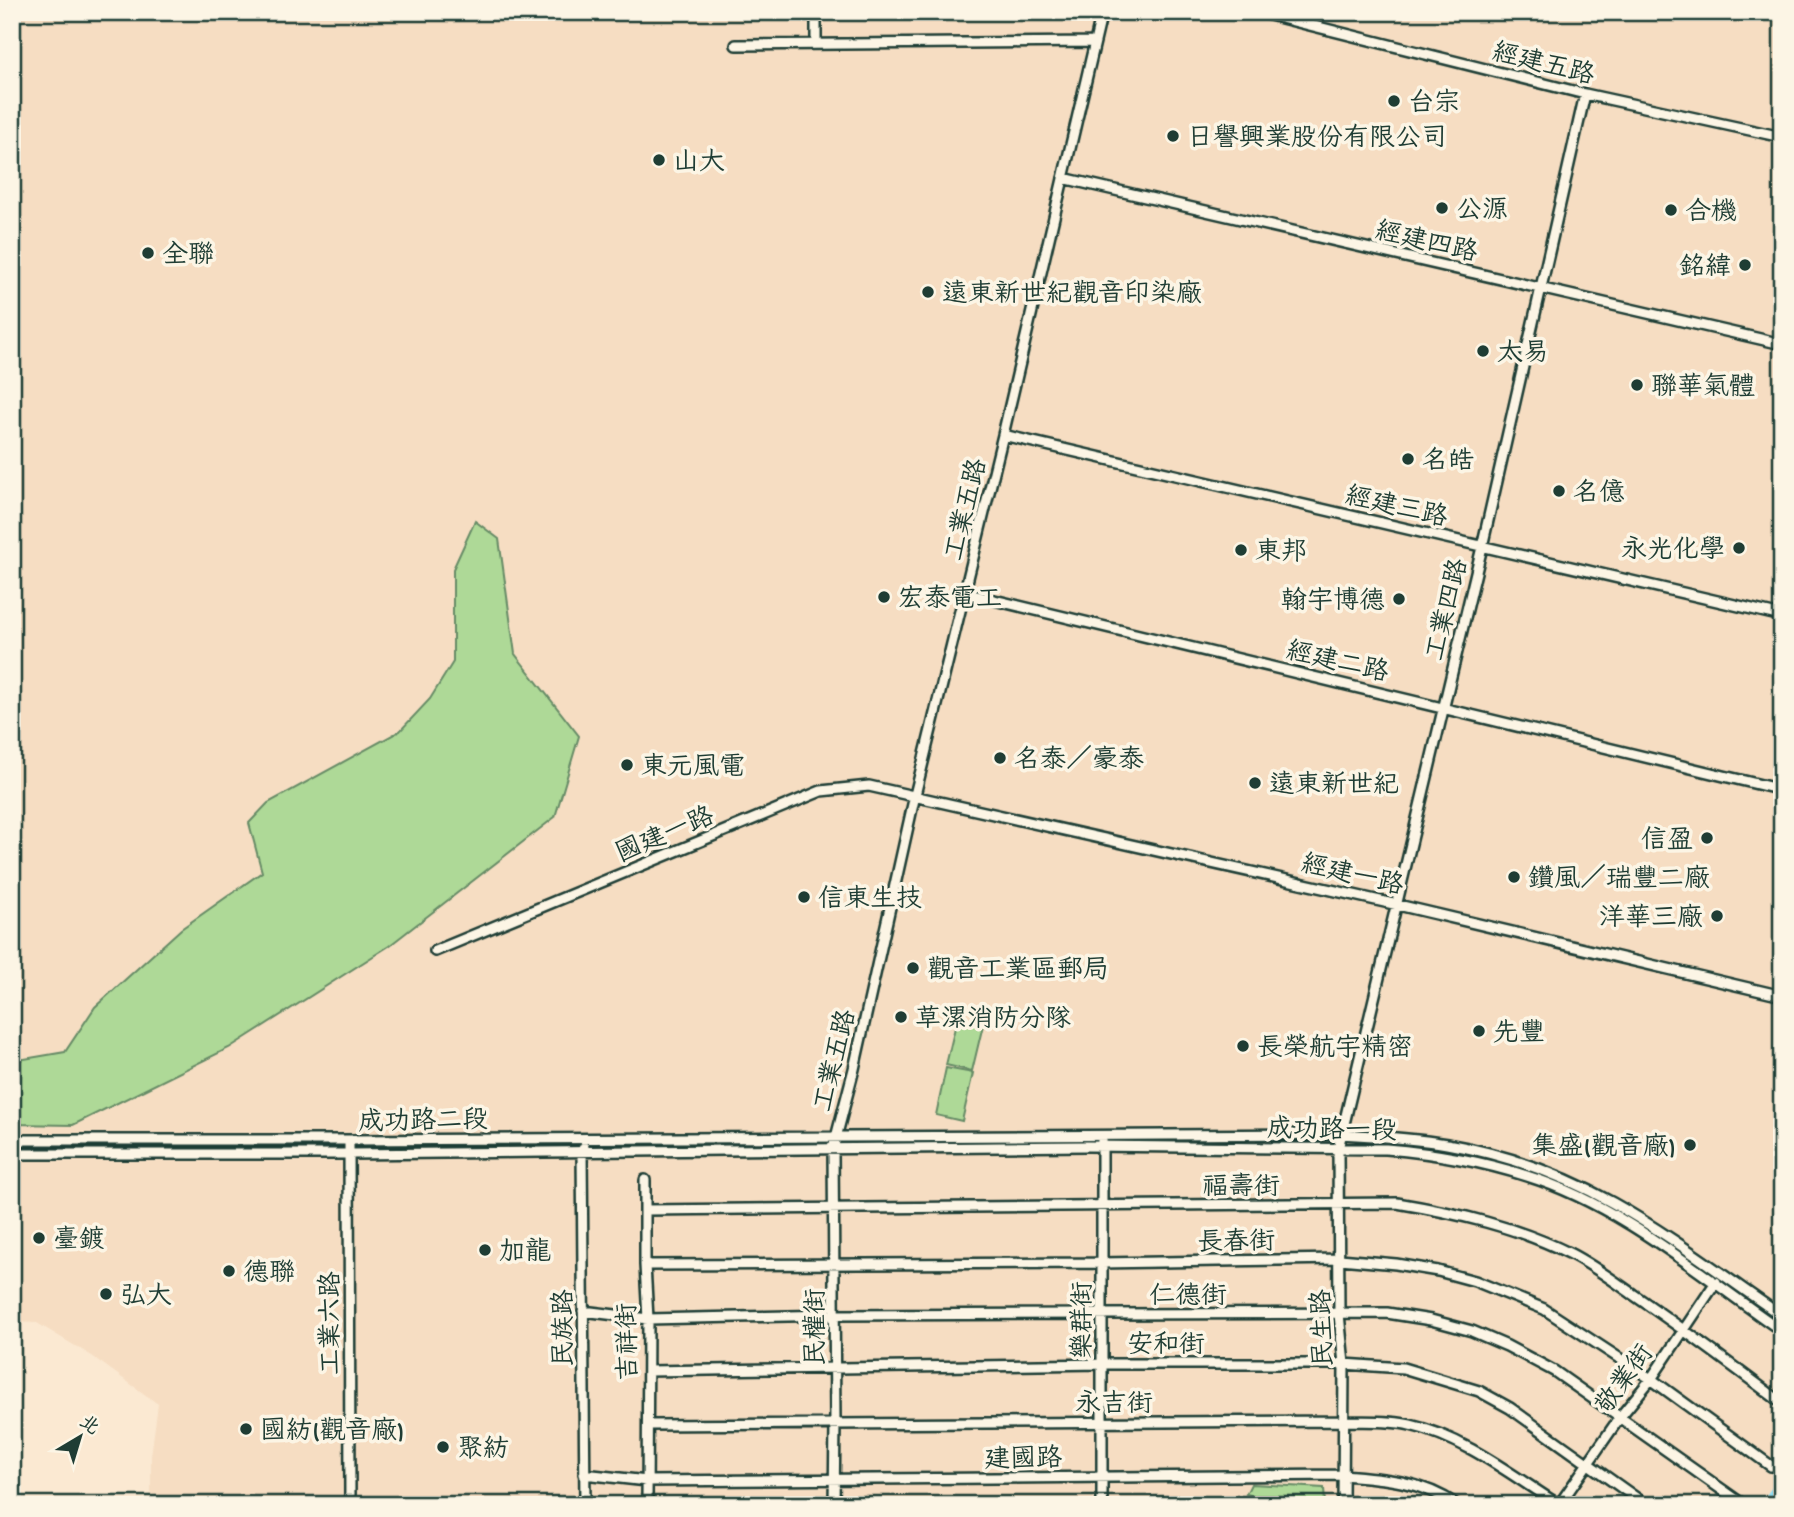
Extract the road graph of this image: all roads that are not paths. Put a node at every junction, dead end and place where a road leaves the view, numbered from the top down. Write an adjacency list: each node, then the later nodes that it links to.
1 (816, 12): 5 (street)
2 (1102, 12): 4 (street, 工業五路)
3 (1258, 12): 7 (street, 經建五路)
4 (1095, 42): 5 (street); 9 (street, 工業五路)
5 (816, 43): 6 (street)
6 (736, 45)
7 (1586, 94): 8 (street, 經建五路); 10 (street, 工業四路)
8 (1782, 137)
9 (1063, 178): 10 (street, 經建四路); 12 (street, 工業五路)
10 (1542, 288): 11 (street, 經建四路); 13 (street, 工業四路)
11 (1782, 344)
12 (1003, 435): 13 (street, 經建三路); 14 (street, 工業五路)
13 (1482, 547): 15 (street, 經建三路); 16 (street, 工業四路)
14 (965, 593): 16 (street, 經建二路); 18 (street, 工業五路)
15 (1782, 616)
16 (1444, 707): 17 (street, 經建二路); 19 (street, 工業四路)
17 (1782, 790)
18 (915, 795): 19 (street, 經建一路); 20 (street, 國建一路); 24 (street, 工業五路)
19 (1398, 905): 21 (street, 經建一路); 22 (street, 工業四路)
20 (435, 951)
21 (1782, 996)
22 (1341, 1134): 23 (street, 成功路一段); 30 (street, 工業四路); 43 (street, 成功路一段)
23 (1102, 1135): 24 (street, 成功路一段); 28 (street, 樂群街)
24 (835, 1136): 25 (street, 成功路二段); 29 (street, 工業五路)
25 (588, 1138): 27 (street, 成功路二段); 31 (street)
26 (12, 1140): 27 (street, 成功路二段)
27 (349, 1140): 33 (street, 工業六路)
28 (1102, 1146): 29 (street, 成功路一段); 30 (street, 成功路一段); 36 (street, 樂群街)
29 (833, 1149): 31 (street, 成功路二段); 37 (street, 民權街)
30 (1338, 1149): 35 (street, 民生路); 44 (street, 成功路一段)
31 (582, 1151): 33 (street, 成功路二段); 45 (street, 民族路)
32 (12, 1154): 33 (street, 成功路二段)
33 (351, 1154): 72 (street, 工業六路)
34 (645, 1180): 38 (street, 吉祥街)
35 (1340, 1205): 36 (street, 福壽街); 39 (street, 民生路); 51 (street, 福壽街)
36 (1102, 1207): 37 (street, 福壽街); 41 (street, 樂群街)
37 (834, 1208): 38 (street, 福壽街); 40 (street, 民權街)
38 (645, 1210): 42 (street, 吉祥街)
39 (1340, 1259): 41 (street, 長春街); 46 (street, 民生路); 57 (street, 長春街)
40 (835, 1263): 41 (street, 長春街); 42 (street, 長春街); 47 (street, 民權街)
41 (1101, 1263): 48 (street, 樂群街)
42 (645, 1265): 50 (street, 吉祥街)
43 (1721, 1274): 44 (street, 敬業街); 49 (street, 成功路一段)
44 (1714, 1284): 51 (street, 敬業街); 52 (street, 成功路一段)
45 (583, 1311): 50 (street, 仁德街); 66 (street, 民族路)
46 (1339, 1314): 48 (street, 仁德街); 54 (street, 民生路); 59 (street, 仁德街)
47 (834, 1315): 48 (street, 仁德街); 50 (street, 仁德街); 55 (street, 民權街)
48 (1103, 1315): 53 (street, 樂群街)
49 (1782, 1316)
50 (648, 1319): 56 (street, 吉祥街)
51 (1683, 1328): 57 (street, 敬業街); 58 (street, 福壽街)
52 (1782, 1331)
53 (1102, 1364): 54 (street, 安和街); 55 (street, 安和街); 61 (street, 樂群街)
54 (1344, 1364): 60 (street, 民生路); 64 (street, 安和街)
55 (834, 1370): 56 (street, 安和街); 62 (street, 民權街)
56 (648, 1371): 63 (street, 吉祥街)
57 (1651, 1379): 59 (street, 敬業街); 65 (street, 長春街)
58 (1782, 1403)
59 (1620, 1418): 64 (street, 敬業街); 71 (street, 仁德街)
60 (1344, 1421): 61 (street, 永吉街); 67 (street, 民生路); 79 (street, 永吉街)
61 (1102, 1423): 62 (street, 永吉街); 68 (street, 樂群街)
62 (835, 1424): 63 (street, 永吉街); 69 (street, 民權街)
63 (648, 1425): 70 (street, 吉祥街)
64 (1588, 1464): 79 (street, 敬業街); 80 (street, 安和街)
65 (1771, 1466)
66 (584, 1474): 70 (street, 建國路); 73 (street, 民族路)
67 (1342, 1475): 68 (street, 建國路); 77 (street, 民生路); 78 (street, 建國路)
68 (1103, 1477): 69 (street, 建國路); 76 (street, 樂群街)
69 (834, 1480): 70 (street, 建國路); 75 (street, 民權街)
70 (647, 1481): 74 (street, 吉祥街)
71 (1741, 1503)
72 (350, 1505)
73 (585, 1505)
74 (647, 1505)
75 (834, 1505)
76 (1102, 1505)
77 (1343, 1505)
78 (1457, 1505)
79 (1559, 1505)
80 (1646, 1505)

